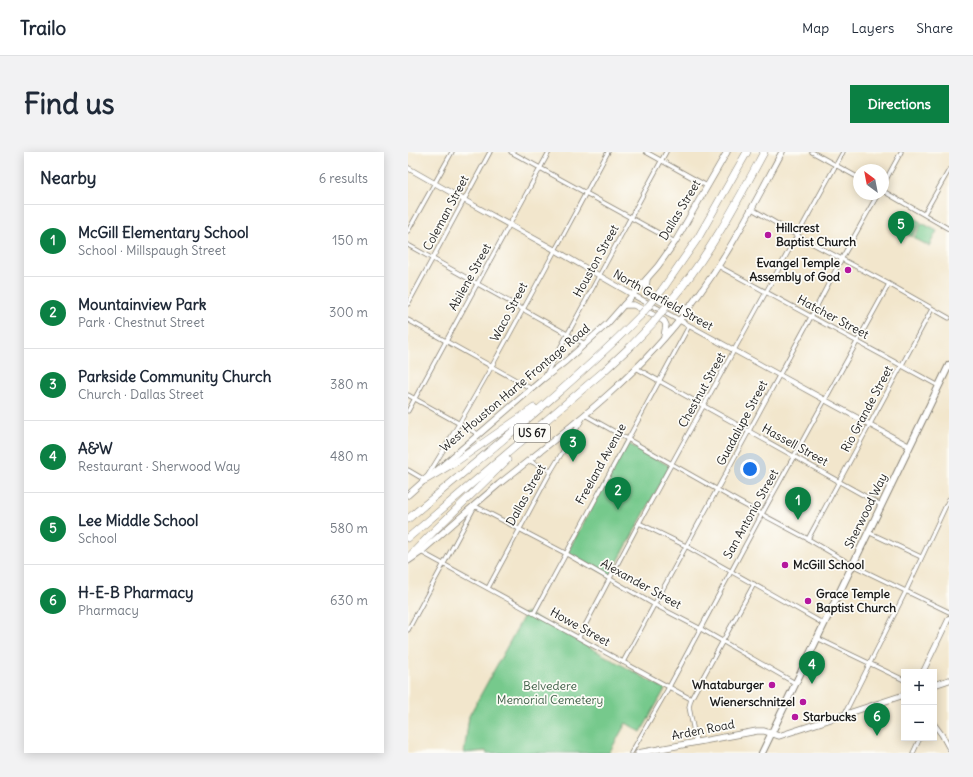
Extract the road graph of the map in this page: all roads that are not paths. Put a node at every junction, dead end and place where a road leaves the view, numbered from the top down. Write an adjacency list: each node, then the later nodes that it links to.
1 (452, 152): 23 (street)
2 (490, 152): 28 (street, Coleman Street)
3 (511, 152): 19 (street)
4 (549, 152): 19 (street, Abilene Street)
5 (608, 152): 26 (street, Waco Street)
6 (646, 152): 16 (street)
7 (666, 152): 16 (street, Houston Street)
8 (728, 152): 24 (main road, Dallas Street)
9 (743, 152): 25 (highway)
10 (747, 152): 25 (highway, US 67)
11 (765, 152): 78 (highway, US 67, bridge)
12 (782, 152): 30 (main road)
13 (812, 152): 17 (street)
14 (843, 152): 17 (street, Chestnut Street)
15 (901, 152): 21 (street)
16 (662, 161): 24 (street); 32 (street, Houston Street)
17 (836, 165): 22 (street); 36 (street, Chestnut Street)
18 (408, 168): 23 (street, North Garfield Street)
19 (540, 168): 26 (street); 33 (street, Abilene Street)
20 (949, 170): 31 (street)
21 (889, 174)
22 (853, 175)
23 (436, 183): 28 (street, North Garfield Street); 34 (street)
24 (707, 186): 37 (main road, Dallas Street)
25 (724, 192): 72 (highway, US 67, bridge)
26 (586, 193): 32 (street); 39 (street, Waco Street)
27 (889, 194): 31 (street)
28 (464, 200): 33 (street, North Garfield Street); 40 (street, Coleman Street)
29 (875, 200): 41 (street, Guadalupe Street)
30 (752, 209): 36 (street); 42 (main road)
31 (924, 214): 35 (street)
32 (631, 218): 37 (street); 43 (street, Houston Street)
33 (510, 224): 39 (street, North Garfield Street); 45 (street, Abilene Street)
34 (409, 228)
35 (949, 229)
36 (798, 236): 41 (street); 47 (street, Chestnut Street)
37 (674, 242): 44 (main road, Dallas Street)
38 (408, 245): 40 (street)
39 (555, 250): 43 (street, North Garfield Street); 52 (street, Waco Street)
40 (433, 258): 45 (street); 49 (street, Coleman Street)
41 (842, 258): 46 (street); 54 (street, Guadalupe Street)
42 (718, 266): 47 (street, Hatcher Street); 51 (main road)
43 (599, 276): 48 (street, North Garfield Street); 59 (street, Houston Street)
44 (647, 278): 48 (main road, Dallas Street); 51 (main road)
45 (477, 283): 52 (street); 61 (street, Abilene Street)
46 (889, 284): 53 (street); 62 (street, San Antonio Street)
47 (766, 292): 54 (street, Hatcher Street); 64 (street, Chestnut Street)
48 (633, 295): 50 (main road, West Houston Harte Frontage Road); 57 (street, North Garfield Street)
49 (408, 304)
50 (624, 305): 60 (main road); 63 (main road, West Houston Harte Frontage Road)
51 (691, 306): 57 (main road)
52 (522, 308): 59 (street); 67 (street, Waco Street)
53 (932, 309): 55 (street); 65 (street, Rio Grande Street)
54 (811, 317): 62 (street, Hatcher Street); 69 (street, Guadalupe Street)
55 (949, 318)
56 (408, 320): 61 (street)
57 (679, 320): 58 (street, North Garfield Street); 60 (main road)
58 (689, 326): 64 (street, North Garfield Street); 71 (street, Freeland Avenue)
59 (567, 334): 63 (street); 70 (street, Houston Street)
60 (664, 337): 68 (main road)
61 (446, 341): 67 (street); 76 (street, Abilene Street)
62 (858, 342): 65 (street, Hatcher Street); 77 (street, San Antonio Street)
63 (585, 344): 70 (main road, West Houston Harte Frontage Road)
64 (735, 351): 69 (street, North Garfield Street); 79 (street, Chestnut Street)
65 (901, 365): 73 (street, Hatcher Street); 83 (street, Rio Grande Street)
66 (949, 365): 73 (main road, Sherwood Way)
67 (492, 366): 74 (street); 82 (street, Waco Street)
68 (636, 368): 71 (street, Hassell Street); 81 (main road)
69 (779, 375): 77 (street, North Garfield Street); 84 (street, Guadalupe Street)
70 (543, 379): 74 (main road, West Houston Harte Frontage Road)
71 (659, 382): 79 (street, Hassell Street); 86 (street, Freeland Avenue)
72 (565, 386): 93 (highway); 101 (highway, US 67)
73 (940, 386): 87 (main road, Sherwood Way)
74 (532, 389): 85 (main road, West Houston Harte Frontage Road)
75 (408, 395): 76 (street)
76 (415, 399): 80 (street, Abilene Street); 82 (street)
77 (826, 400): 83 (street, North Garfield Street); 88 (street, San Antonio Street)
78 (567, 404): 105 (highway, US 67); 111 (highway)
79 (704, 406): 84 (street, Hassell Street); 90 (street, Chestnut Street)
80 (408, 411)
81 (584, 415): 86 (street); 89 (main road); 92 (street, Dallas Street)
82 (460, 424): 85 (street); 93 (street, Waco Street)
83 (870, 424): 87 (street, North Garfield Street); 94 (street, Rio Grande Street)
84 (749, 431): 88 (street, Hassell Street); 95 (street, Guadalupe Street)
85 (478, 434): 93 (main road, West Houston Harte Frontage Road)
86 (627, 439): 90 (street); 109 (street, Freeland Avenue)
87 (909, 446): 98 (main road, Sherwood Way)
88 (794, 456): 94 (street, Hassell Street); 100 (street, San Antonio Street)
89 (530, 461): 92 (street); 99 (main road)
90 (672, 464): 95 (street); 102 (street, Chestnut Street)
91 (408, 470): 93 (street)
92 (551, 471): 103 (street, Dallas Street)
93 (425, 480): 96 (main road, West Houston Harte Frontage Road)
94 (840, 482): 98 (street, Hassell Street); 106 (street, Rio Grande Street)
95 (717, 490): 100 (street); 107 (street, Guadalupe Street)
96 (408, 495)
97 (949, 499): 110 (street)
98 (881, 505): 104 (main road, Sherwood Way)
99 (476, 506): 103 (street, Alexander Street); 108 (main road); 113 (street)
100 (762, 514): 106 (street); 115 (street, San Antonio Street)
101 (408, 519)
102 (639, 523): 107 (street); 116 (street, Chestnut Street)
103 (520, 529): 109 (street, Alexander Street); 118 (street, Dallas Street)
104 (868, 532): 110 (street); 114 (main road, Sherwood Way)
105 (408, 538)
106 (808, 539): 114 (street)
107 (686, 546): 115 (street); 120 (street, Guadalupe Street)
108 (421, 552): 112 (main road); 113 (street, Howe Street)
109 (565, 553): 116 (street, Alexander Street); 122 (street, Freeland Avenue)
110 (921, 557): 119 (street)
111 (408, 558)
112 (408, 561)
113 (443, 564): 118 (street, Howe Street); 126 (street)
114 (852, 565): 119 (street); 124 (main road, Sherwood Way)
115 (731, 572): 117 (street); 125 (street, San Antonio Street)
116 (610, 579): 120 (street, Alexander Street); 127 (street, Chestnut Street)
117 (754, 584): 124 (street); 129 (street)
118 (488, 588): 122 (street, Howe Street)
119 (906, 591): 121 (street); 131 (street)
120 (655, 605): 125 (street, Alexander Street); 130 (street, Guadalupe Street)
121 (949, 612)
122 (534, 613): 127 (street, Howe Street)
123 (949, 618): 132 (street)
124 (824, 624): 128 (main road, Sherwood Way)
125 (701, 629): 129 (street, Alexander Street); 137 (street, San Antonio Street)
126 (408, 630)
127 (579, 637): 130 (street, Howe Street)
128 (817, 638): 131 (street); 135 (main road, Sherwood Way)
129 (722, 642): 135 (street, Alexander Street); 139 (street)
130 (623, 662): 137 (street, Howe Street)
131 (869, 663): 133 (street); 140 (street)
132 (924, 669)
133 (901, 679)
134 (949, 680): 136 (main road)
135 (795, 683): 142 (main road, Sherwood Way)
136 (937, 684)
137 (669, 687): 139 (street, Howe Street); 147 (street, San Antonio Street)
138 (901, 696): 140 (main road, Arden Road)
139 (691, 699): 144 (street)
140 (844, 715): 142 (main road, Arden Road)
141 (937, 728): 146 (street)
142 (771, 734): 144 (main road, Arden Road); 150 (main road, Sherwood Way)
143 (919, 741): 151 (street)
144 (696, 742): 145 (main road, Arden Road)
145 (669, 747): 148 (main road, Arden Road); 149 (street)
146 (949, 748)
147 (631, 753)
148 (638, 753)
149 (673, 753)
150 (762, 753)
151 (913, 753)

